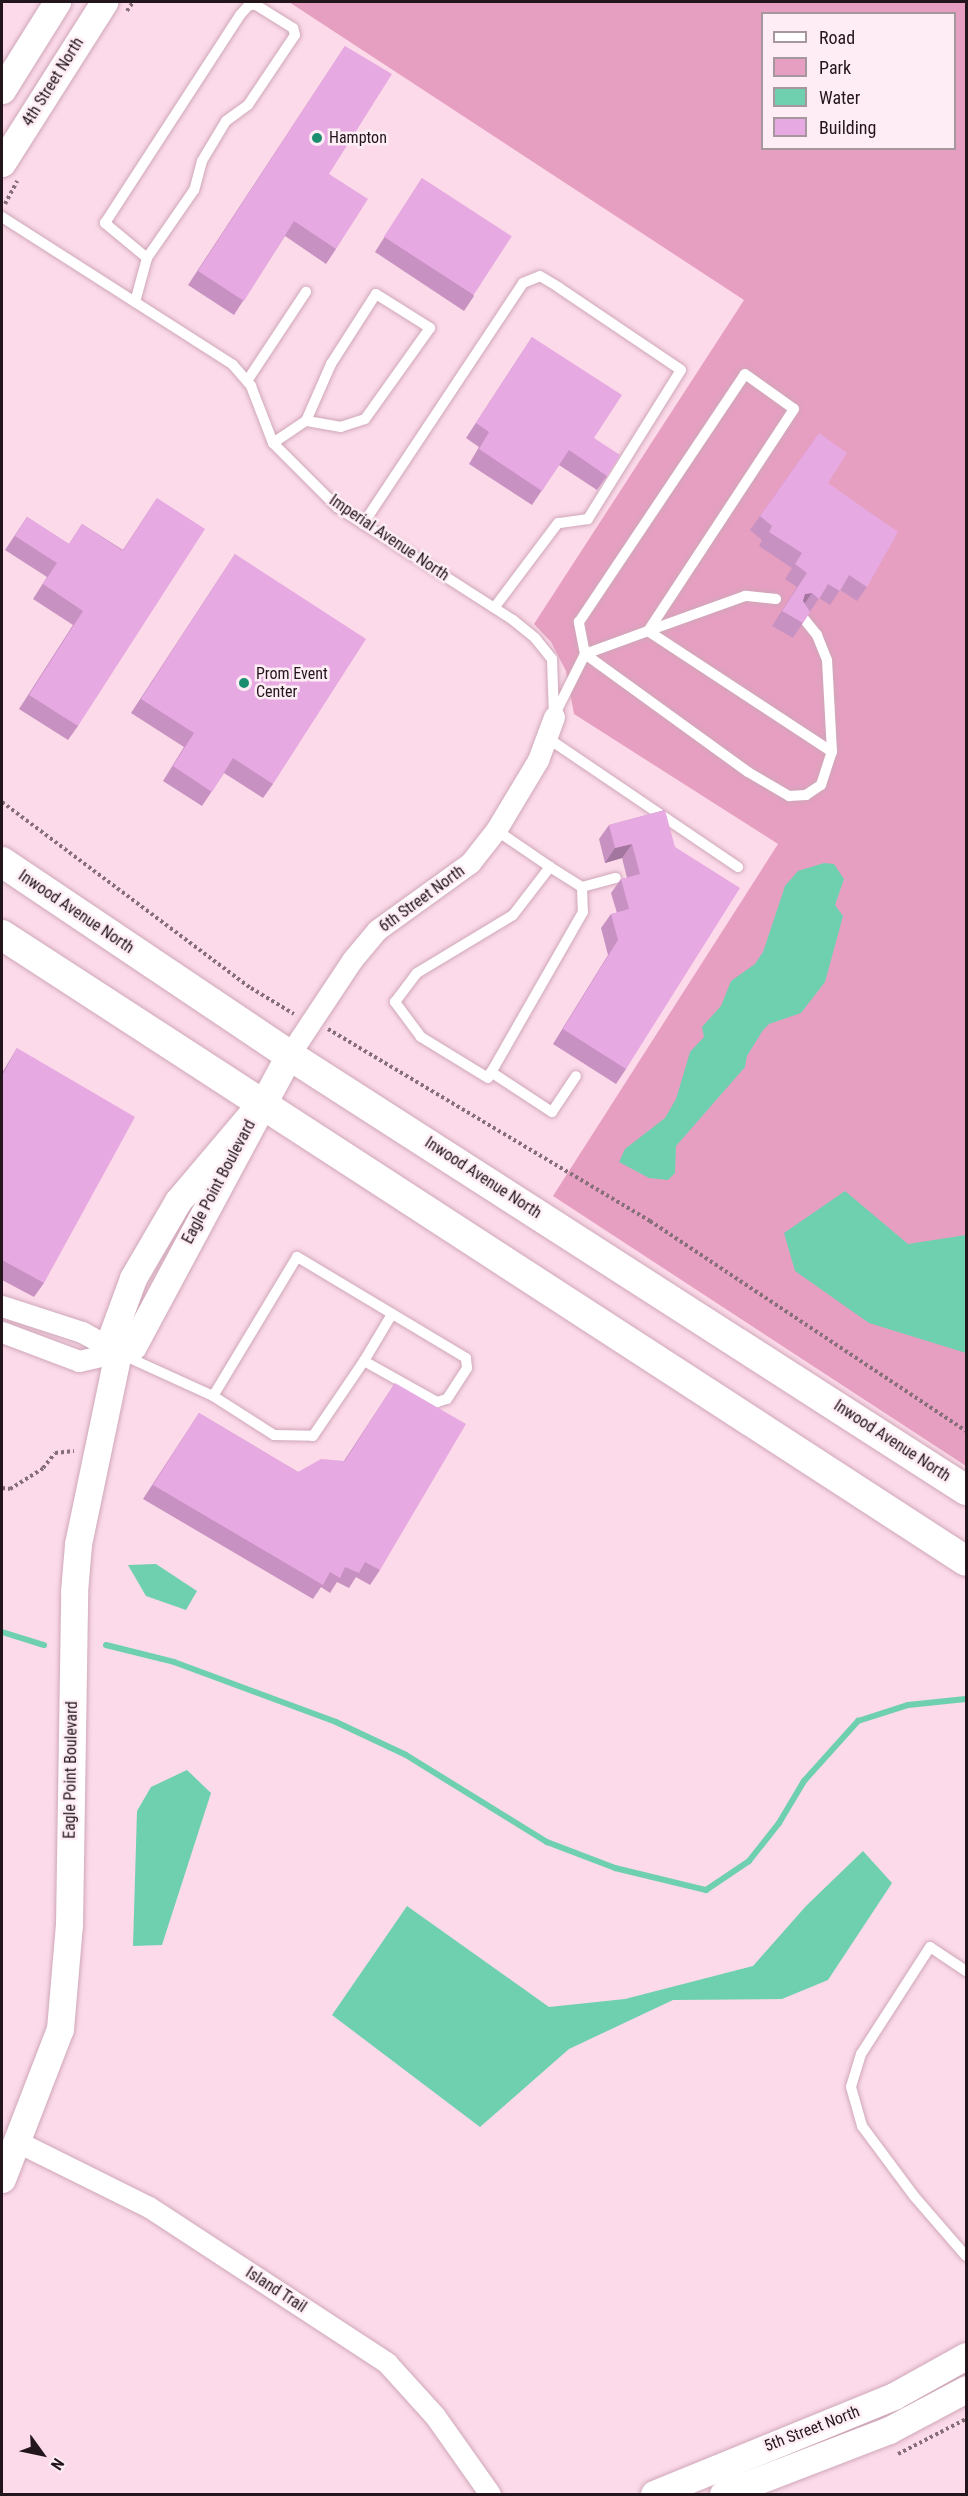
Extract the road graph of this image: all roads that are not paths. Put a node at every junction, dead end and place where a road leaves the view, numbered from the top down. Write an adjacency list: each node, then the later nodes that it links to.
1 (57, 2): 3 (street)
2 (104, 2): 4 (street, 4th Street North)
3 (2, 90)
4 (2, 163)
5 (2, 217): 8 (lane, Imperial Avenue North)
6 (147, 258): 6 (lane); 8 (lane)
7 (306, 292): 9 (lane)
8 (135, 302): 9 (lane, Imperial Avenue North)
9 (247, 381): 11 (lane, Imperial Avenue North)
10 (306, 421): 10 (lane); 11 (lane)
11 (273, 443): 12 (lane, Imperial Avenue North)
12 (363, 524): 14 (lane, Imperial Avenue North); 14 (lane)
13 (776, 600): 16 (lane)
14 (494, 608): 18 (lane, Imperial Avenue North)
15 (800, 614): 19 (lane)
16 (648, 631): 17 (lane); 17 (lane); 19 (lane)
17 (585, 654): 18 (lane); 19 (lane)
18 (550, 727): 20 (street, 6th Street North); 23 (lane)
19 (831, 752)
20 (496, 830): 22 (lane); 27 (street, 6th Street North)
21 (2, 862): 27 (main road, Inwood Avenue North)
22 (550, 867): 25 (lane); 28 (lane)
23 (738, 867)
24 (616, 878): 25 (lane)
25 (582, 887): 28 (lane)
26 (2, 935): 30 (main road)
27 (290, 1055): 30 (street, 6th Street North); 37 (main road, Inwood Avenue North)
28 (491, 1072): 29 (lane)
29 (576, 1076)
30 (259, 1105): 34 (street, Eagle Point Boulevard); 38 (main road)
31 (2, 1306): 34 (street)
32 (392, 1314): 35 (lane); 35 (lane); 36 (lane)
33 (2, 1332): 34 (street)
34 (118, 1352): 36 (lane); 40 (street, Eagle Point Boulevard)
35 (364, 1361): 36 (lane)
36 (213, 1396)
37 (966, 1490)
38 (966, 1562)
39 (966, 1971): 42 (lane)
40 (9, 2138): 41 (street, Eagle Point Boulevard); 45 (street, Island Trail)
41 (2, 2179)
42 (966, 2256)
43 (966, 2356): 46 (street, 5th Street North)
44 (966, 2389): 47 (street, 5th Street North)
45 (490, 2494)
46 (654, 2494)
47 (723, 2494)

